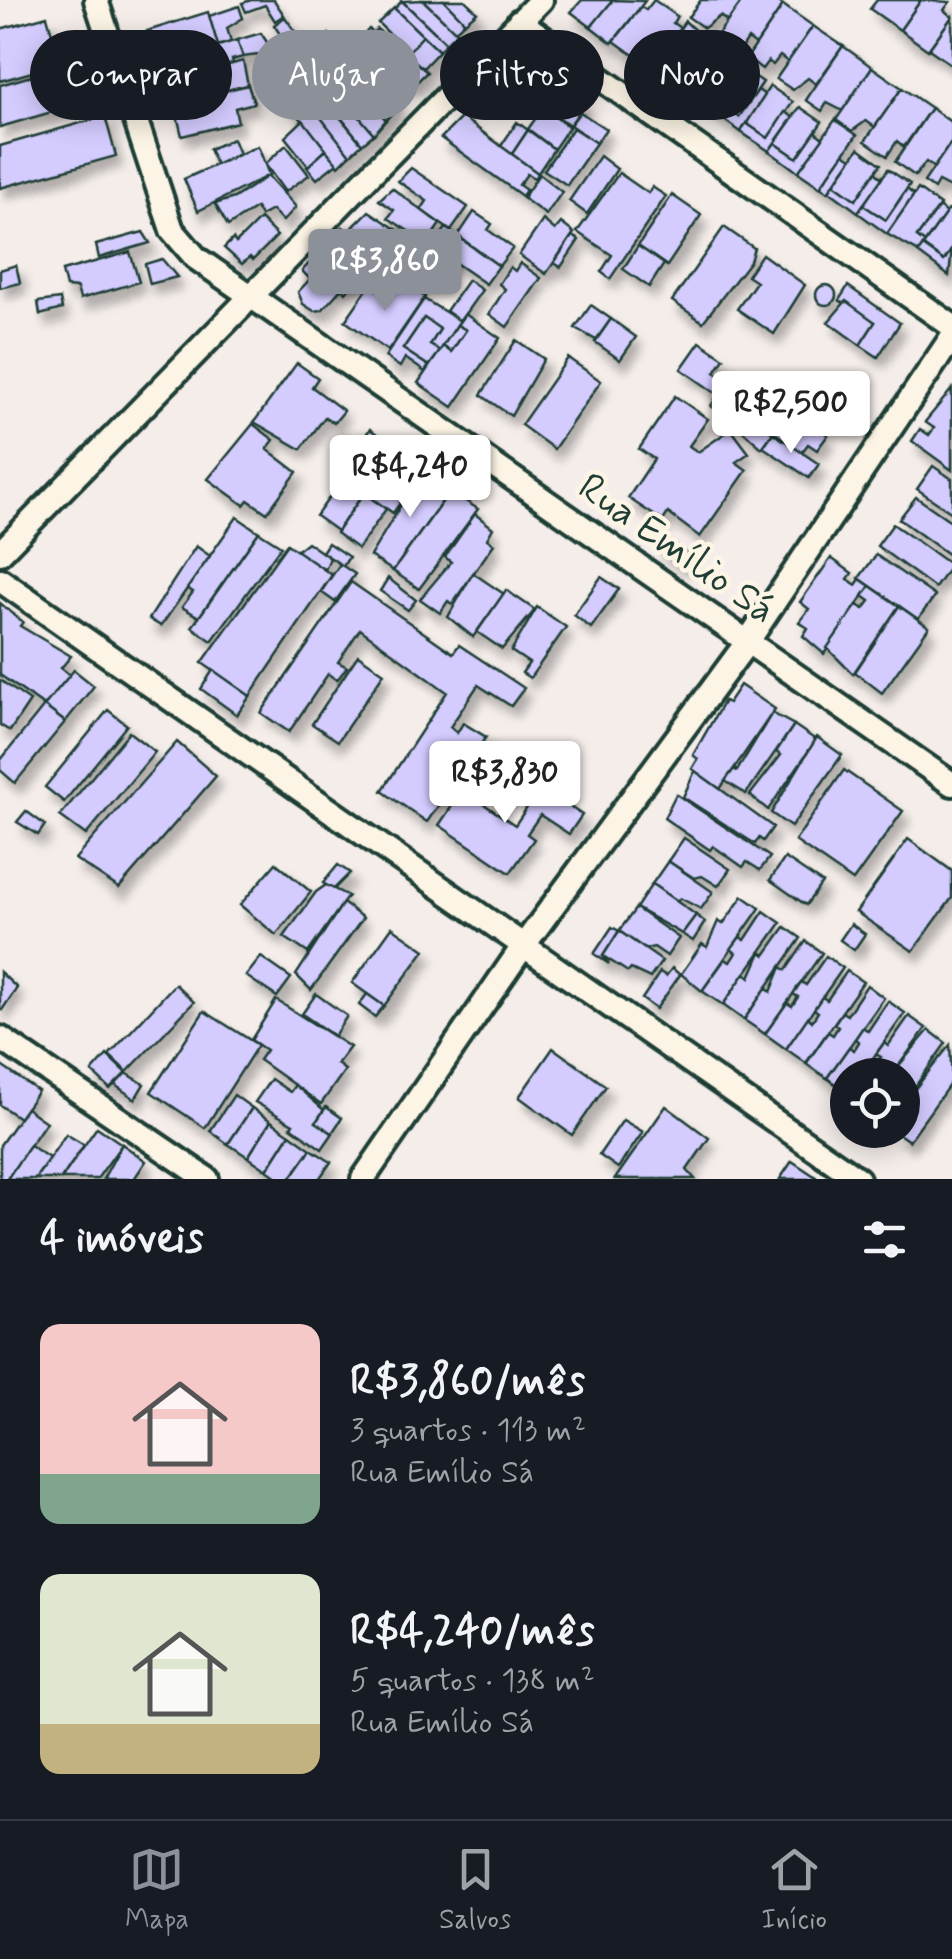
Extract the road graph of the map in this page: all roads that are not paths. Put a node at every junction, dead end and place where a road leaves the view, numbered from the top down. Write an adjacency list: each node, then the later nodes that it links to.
1 (96, 0): 4 (street, Rua Emílio Sá)
2 (541, 0): 3 (street)
3 (519, 22): 4 (street); 5 (street)
4 (250, 298): 7 (street); 9 (street, Rua Emílio Sá)
5 (952, 326)
6 (952, 336): 9 (street)
7 (0, 553)
8 (0, 580): 11 (street)
9 (748, 641): 10 (street, Rua Emílio Sá); 11 (street)
10 (952, 784)
11 (524, 945): 14 (street); 15 (street)
12 (0, 1038): 13 (street)
13 (207, 1179)
14 (363, 1179)
15 (858, 1179)

